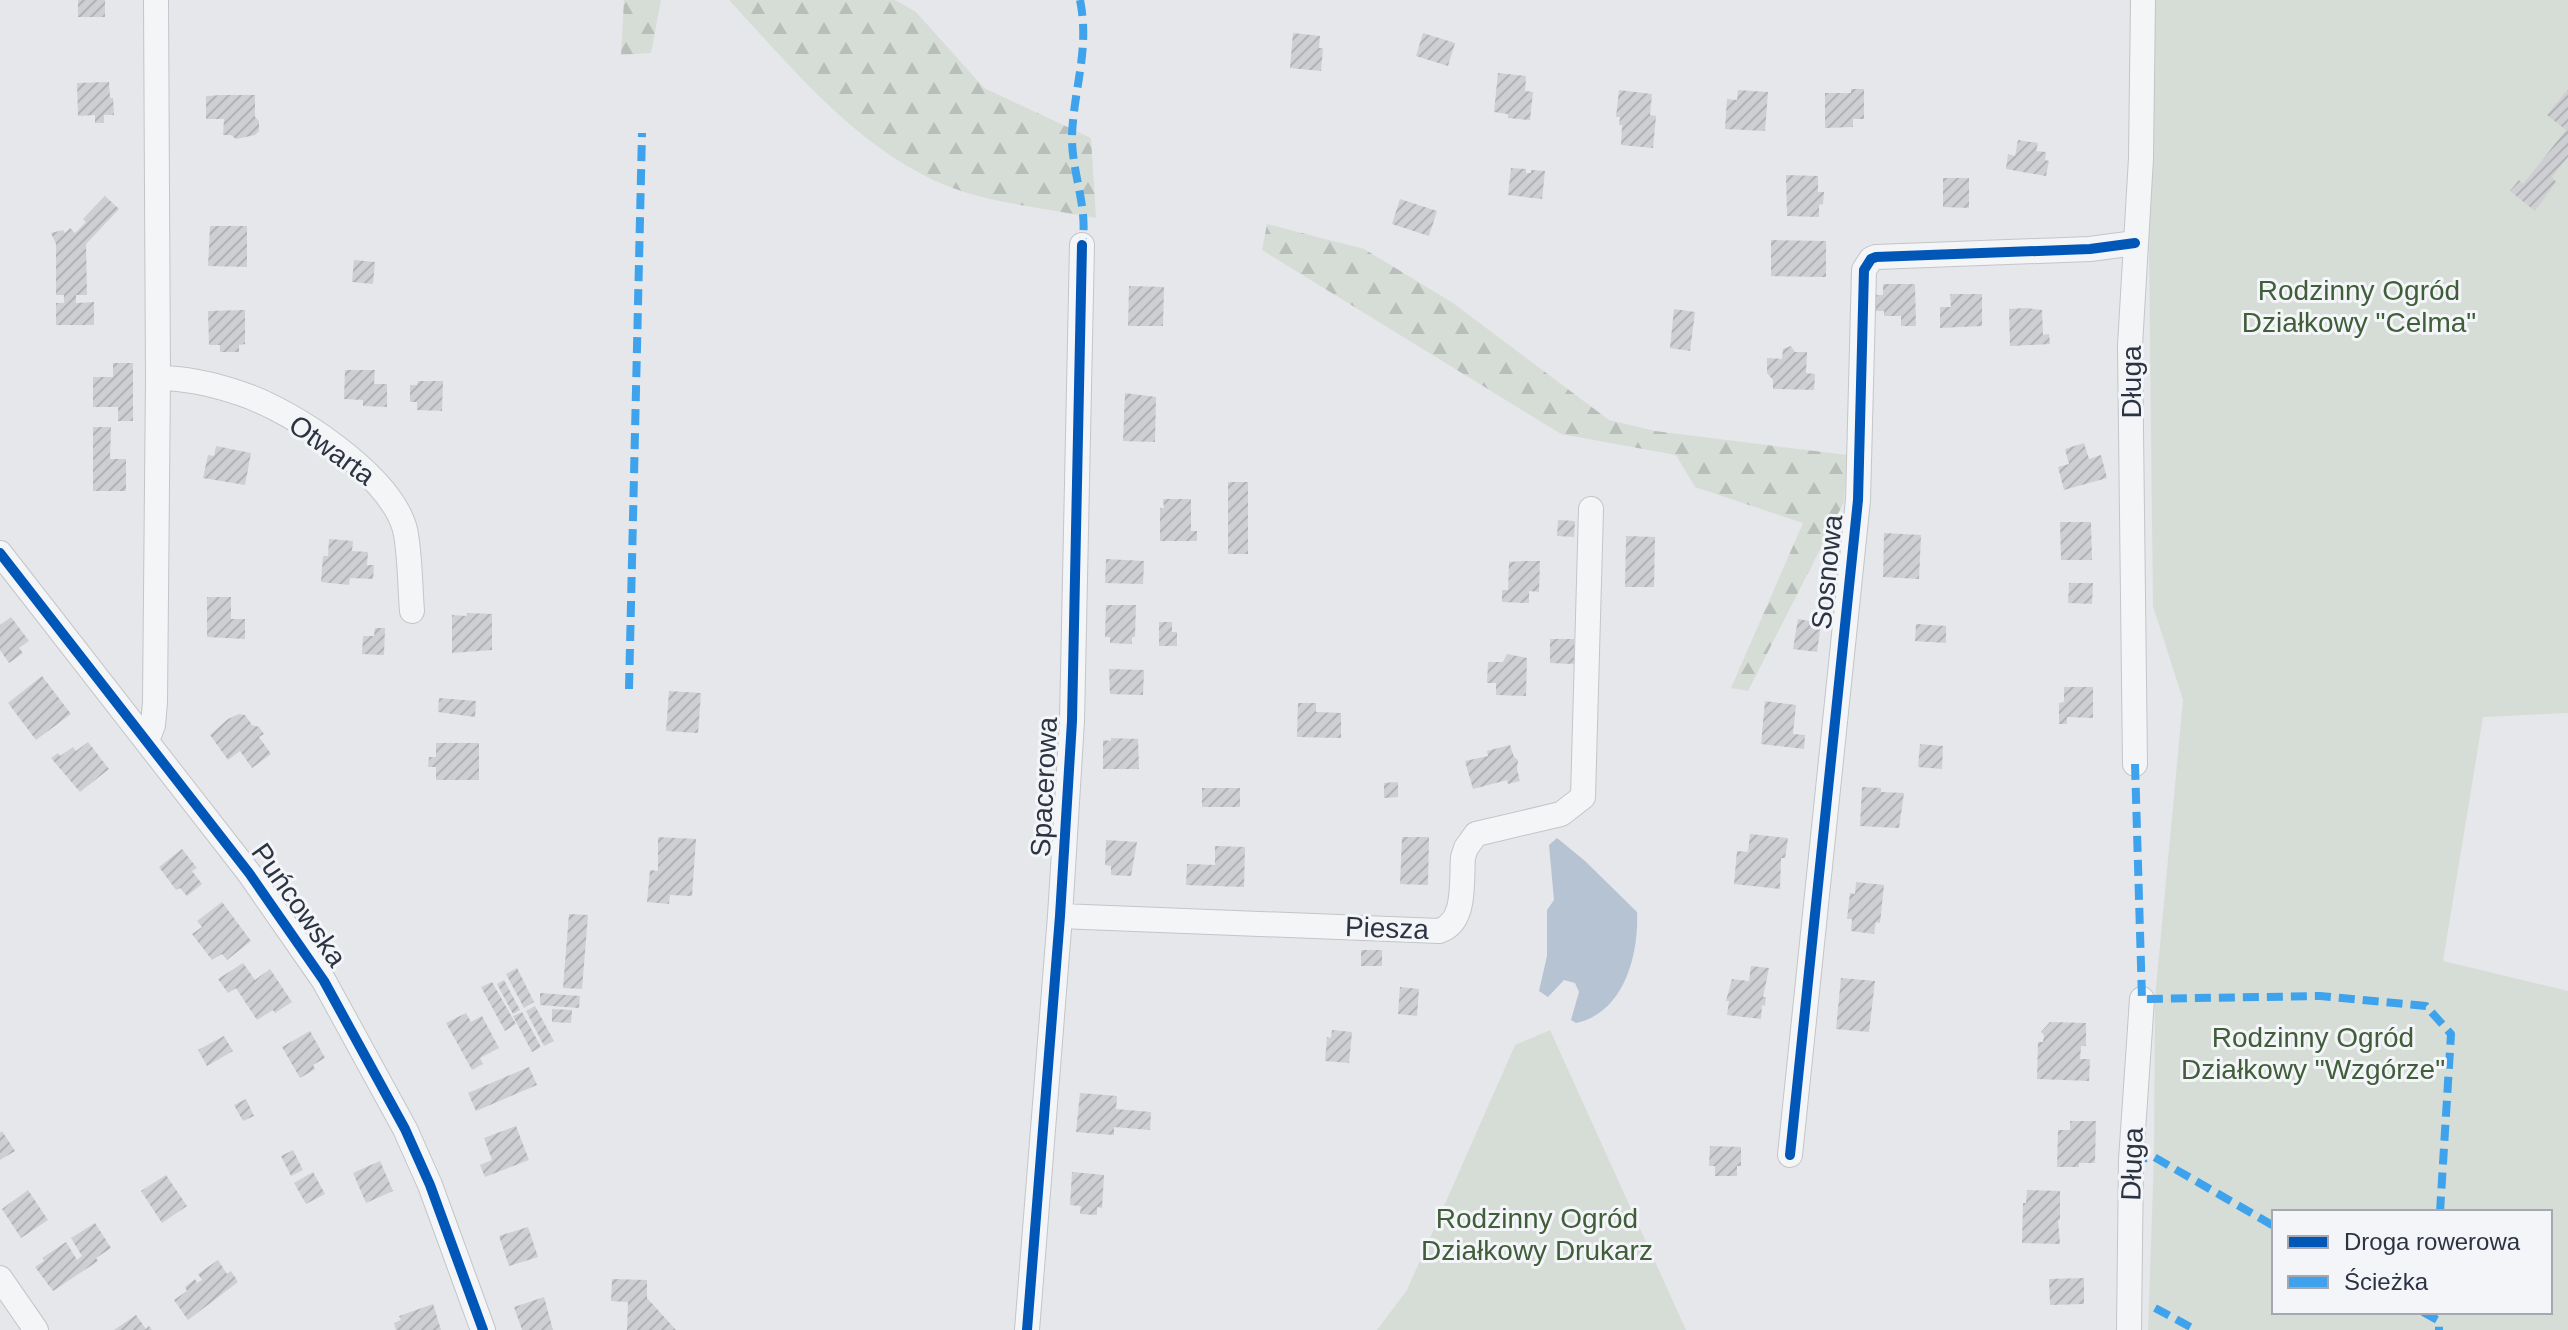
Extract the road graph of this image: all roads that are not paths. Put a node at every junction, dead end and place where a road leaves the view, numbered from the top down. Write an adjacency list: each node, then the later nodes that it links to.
1 (156, 0): 5 (street)
2 (2143, 0): 3 (street, Długa)
3 (2135, 243): 10 (street, Długa); 13 (street, Sosnowa)
4 (1082, 245): 11 (street, Spacerowa)
5 (158, 378): 8 (street, Otwarta); 9 (street)
6 (1591, 509): 11 (street, Piesza)
7 (0, 553): 9 (street, Puńcowska)
8 (412, 611)
9 (147, 741): 16 (street, Puńcowska)
10 (2135, 764)
11 (1060, 916): 17 (street, Spacerowa)
12 (2142, 999): 18 (street, Długa)
13 (1790, 1155)
14 (2, 1287): 15 (street)
15 (36, 1330)
16 (483, 1330)
17 (1027, 1330)
18 (2129, 1330)

